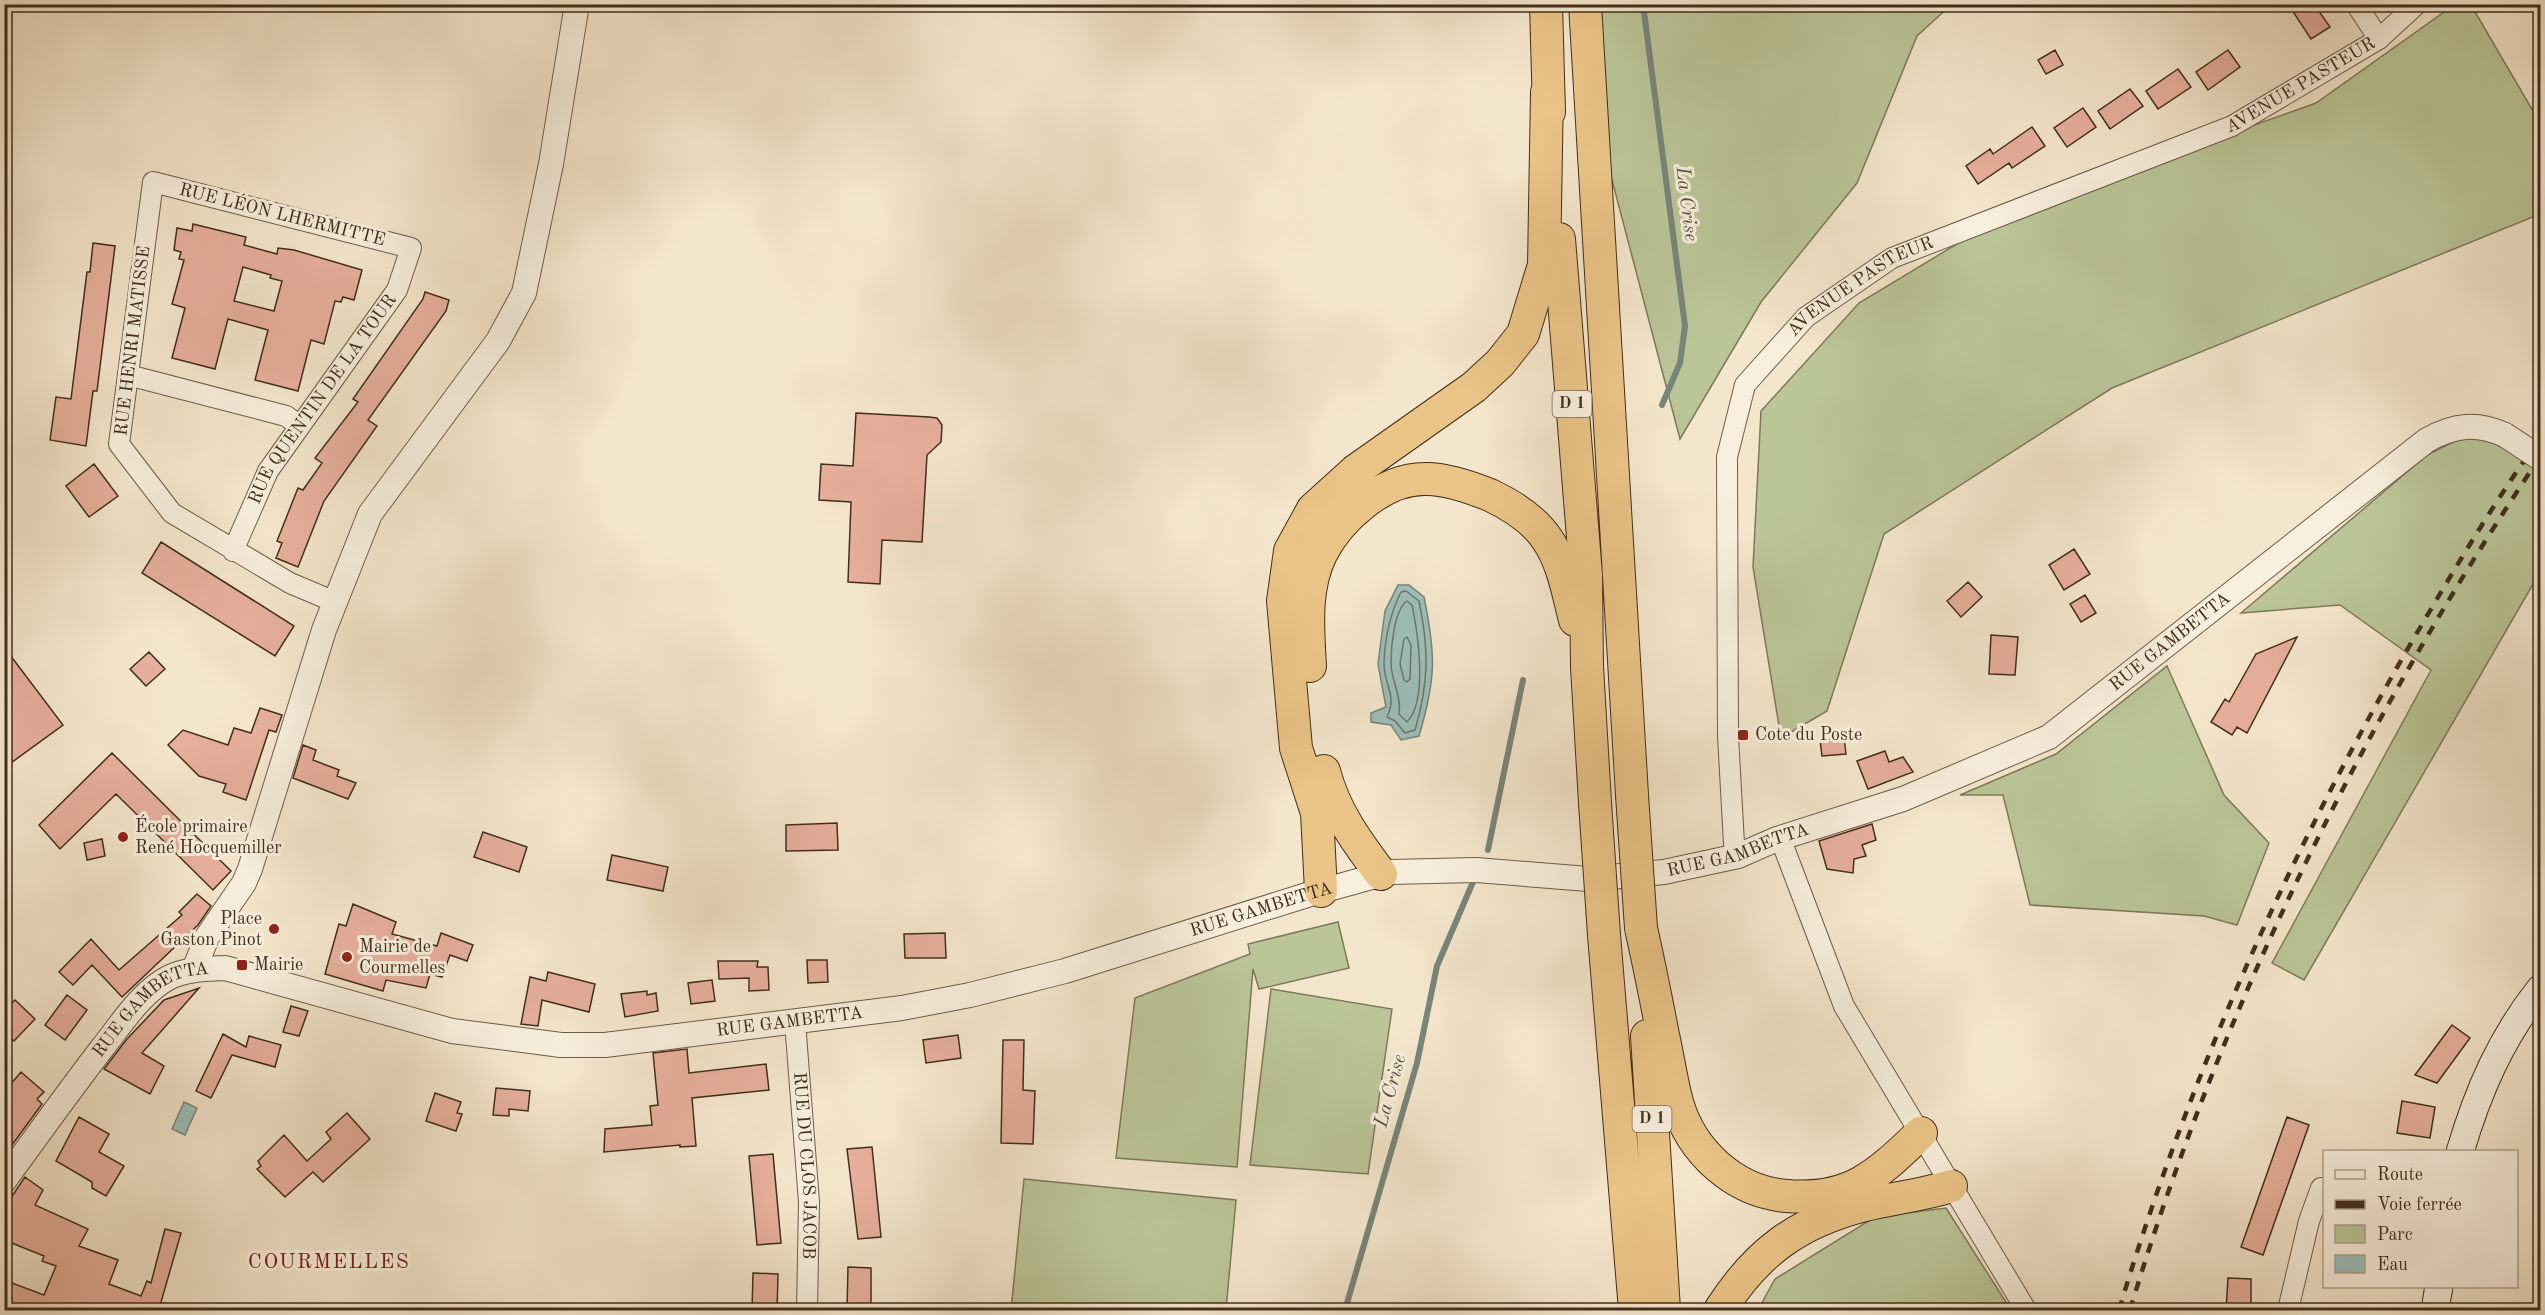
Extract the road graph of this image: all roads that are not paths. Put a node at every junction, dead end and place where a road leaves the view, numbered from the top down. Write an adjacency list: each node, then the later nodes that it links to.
1 (577, 4): 14 (street)
2 (1546, 4): 7 (highway, D 1)
3 (1585, 4): 20 (highway, D 1, bridge)
4 (2356, 4): 6 (street)
5 (2417, 4): 6 (street, AVENUE PASTEUR)
6 (2379, 39): 17 (street, AVENUE PASTEUR)
7 (1547, 92): 15 (highway, D 1); 19 (highway)
8 (153, 182): 9 (street, RUE LÉON LHERMITTE); 10 (street, RUE HENRI MATISSE)
9 (411, 249): 11 (street, RUE QUENTIN DE LA TOUR)
10 (128, 375): 11 (street); 13 (street, RUE HENRI MATISSE)
11 (300, 426): 13 (street, RUE QUENTIN DE LA TOUR)
12 (2541, 458): 16 (street, RUE GAMBETTA, bridge)
13 (233, 551): 14 (street, RUE HENRI MATISSE)
14 (335, 602): 21 (street)
15 (1587, 667): 18 (highway); 31 (highway, D 1, bridge)
16 (1777, 839): 17 (street, RUE GAMBETTA); 24 (street)
17 (1738, 856): 18 (street, RUE GAMBETTA)
18 (1382, 874): 19 (street, RUE GAMBETTA)
19 (1321, 891): 23 (street, RUE GAMBETTA)
20 (1641, 928): 24 (highway); 32 (highway, D 1)
21 (194, 970): 23 (street, RUE GAMBETTA); 26 (street, RUE GAMBETTA)
22 (2541, 989): 25 (main road)
23 (795, 1022): 30 (street, RUE DU CLOS JACOB)
24 (1921, 1133): 27 (street)
25 (2461, 1150)
26 (4, 1181)
27 (1951, 1186): 33 (highway); 34 (street)
28 (2321, 1188): 35 (street)
29 (2439, 1288): 36 (main road)
30 (807, 1311)
31 (1635, 1311)
32 (1664, 1311)
33 (1720, 1311)
34 (2026, 1311)
35 (2288, 1311)
36 (2435, 1311)

